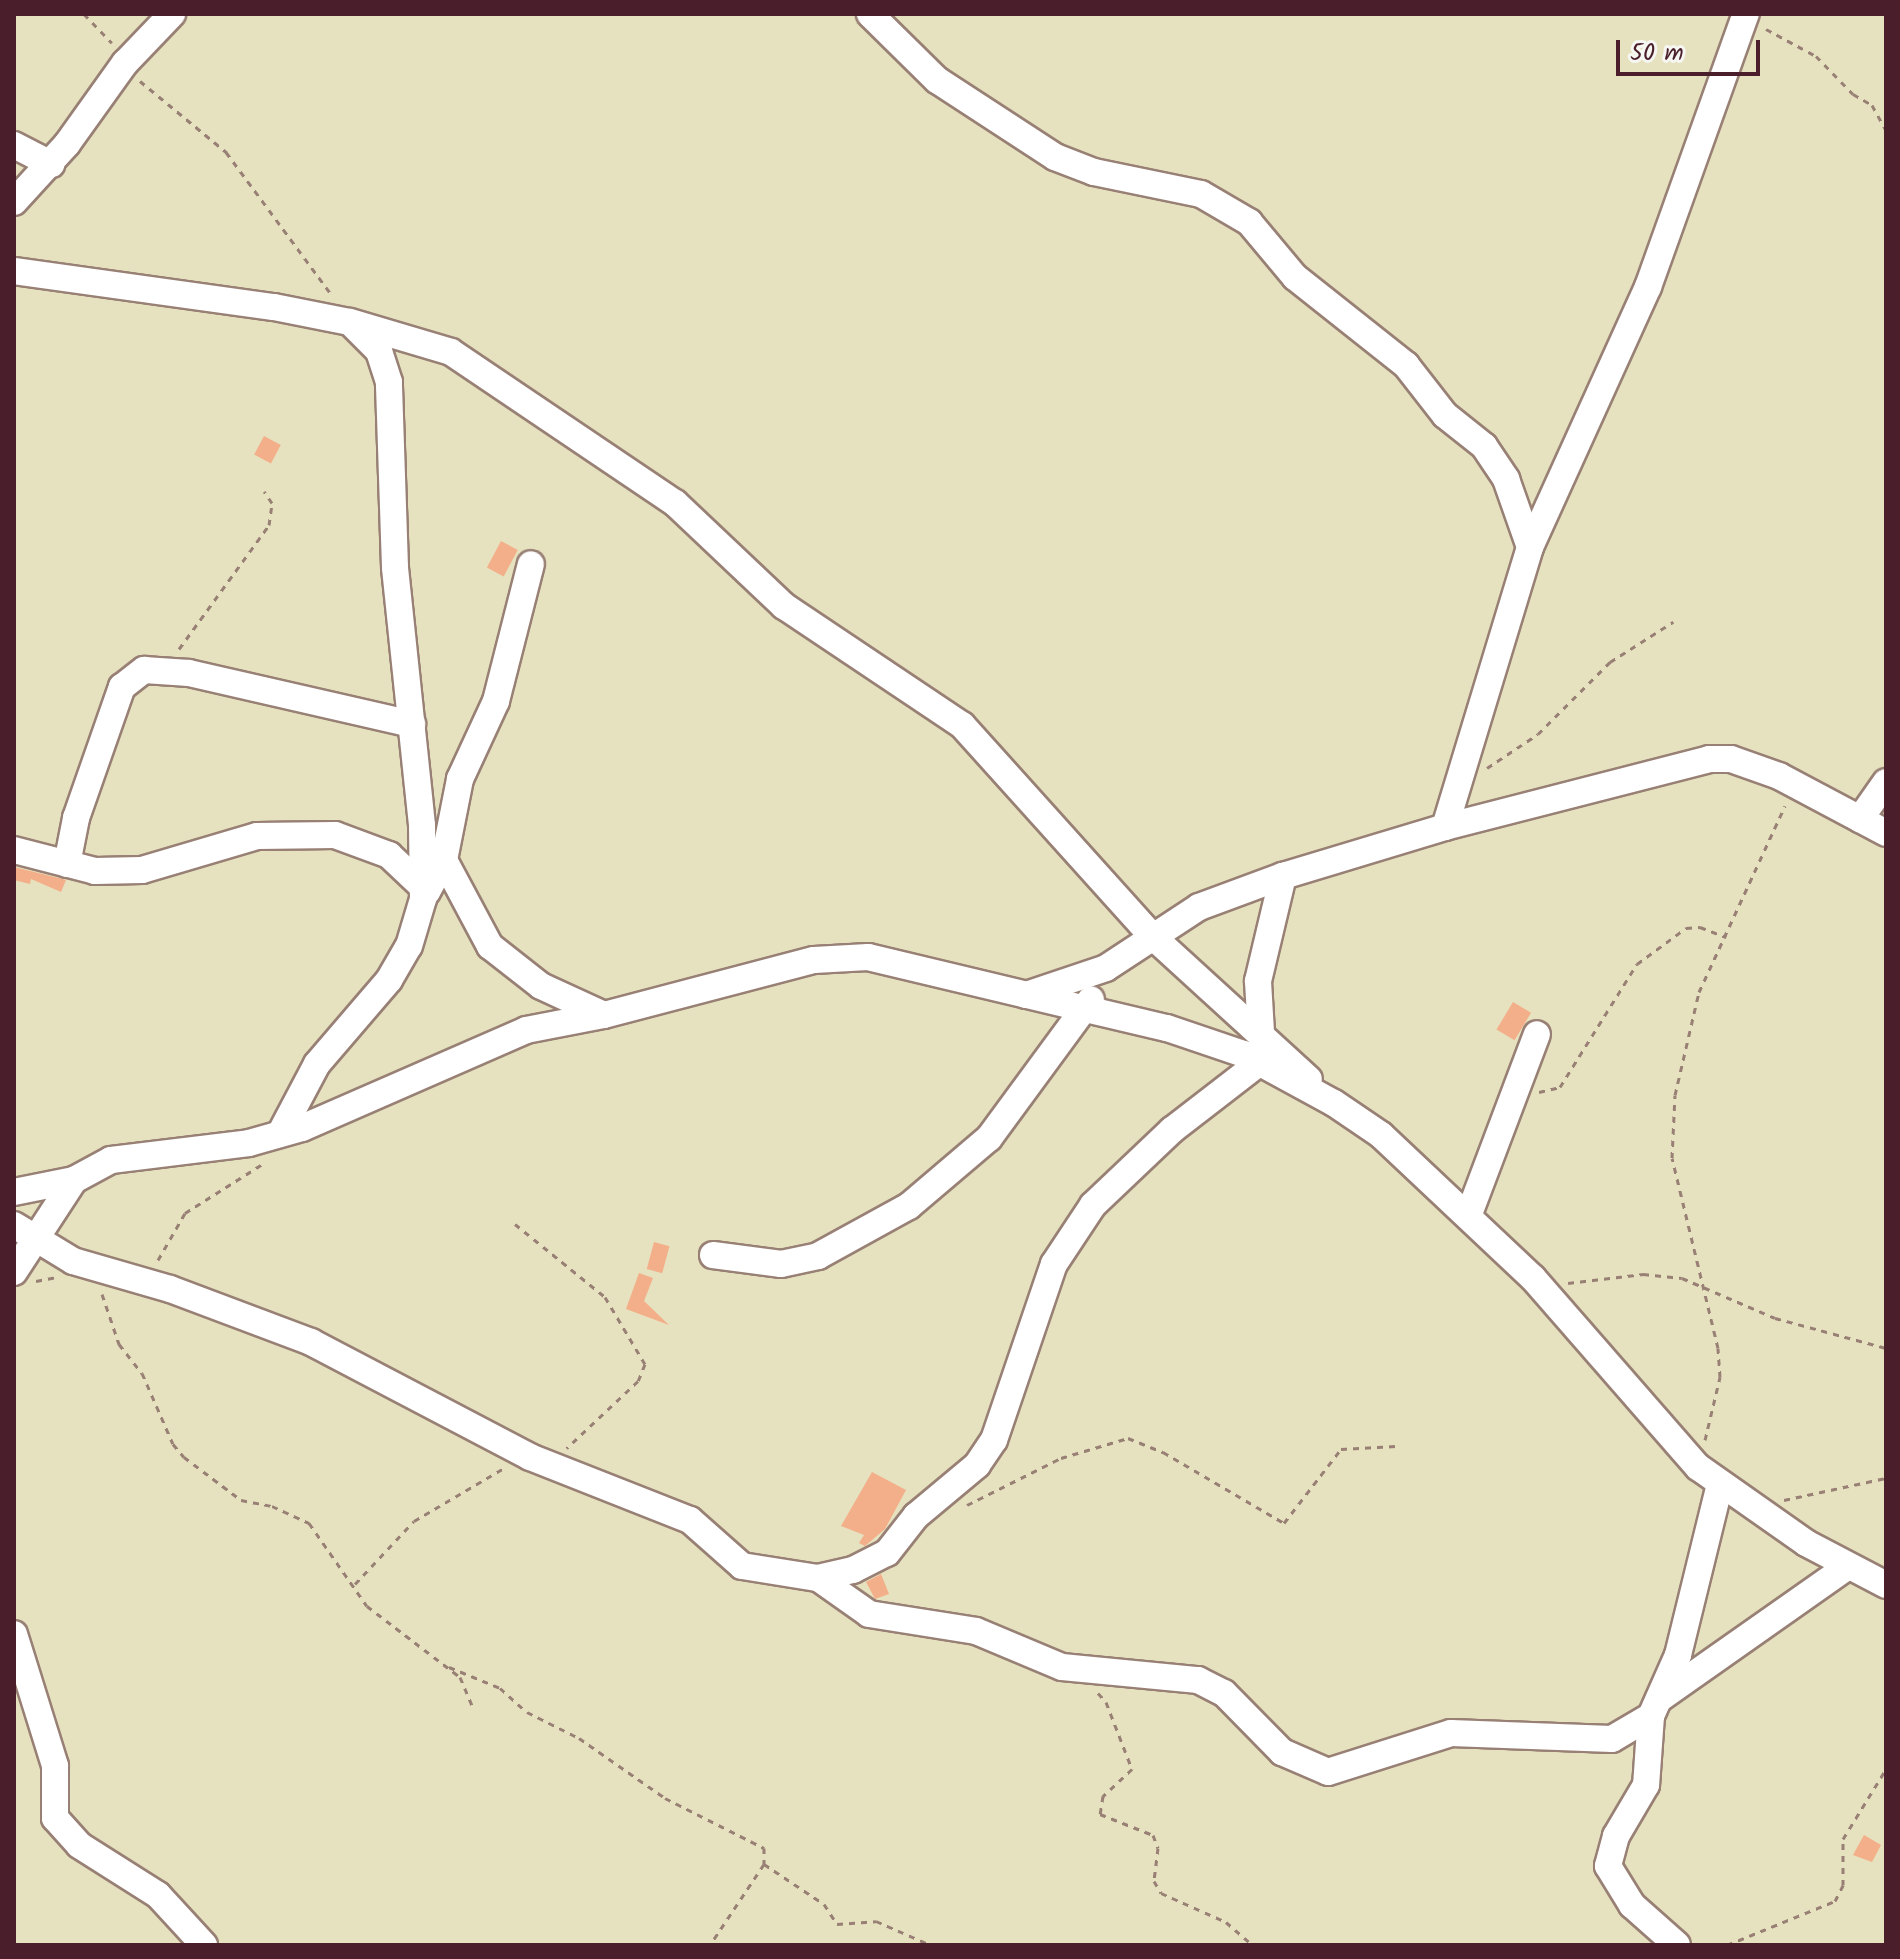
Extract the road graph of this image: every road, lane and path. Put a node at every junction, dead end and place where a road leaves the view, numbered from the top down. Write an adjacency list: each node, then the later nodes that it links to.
1 (84, 14): 5 (path)
2 (172, 14): 5 (street)
3 (870, 14): 13 (street)
4 (1745, 17): 6 (path); 13 (street)
5 (125, 63): 8 (street); 11 (path)
6 (1886, 130)
7 (14, 145): 8 (street)
8 (51, 164): 9 (street)
9 (14, 202)
10 (14, 271): 11 (street)
11 (350, 322): 17 (street); 29 (street)
12 (264, 491): 16 (path)
13 (1530, 547): 19 (street)
14 (531, 564): 25 (street)
15 (1673, 622): 19 (path)
16 (167, 669): 17 (street); 26 (street)
17 (412, 724): 28 (street)
18 (1886, 782): 21 (street)
19 (1460, 784): 22 (street)
20 (1795, 784): 21 (street); 22 (street); 30 (path)
21 (1860, 819): 23 (street)
22 (1445, 827): 27 (street)
23 (1886, 833)
24 (14, 850): 26 (street)
25 (444, 860): 28 (street); 34 (street)
26 (67, 864): 28 (street)
27 (1283, 876): 29 (street); 35 (street)
28 (423, 893): 40 (street)
29 (1150, 934): 31 (street); 35 (street)
30 (1726, 937): 38 (path); 50 (path)
31 (1106, 968): 32 (street); 33 (street)
32 (1019, 996): 33 (street); 34 (street)
33 (1085, 1010): 37 (street); 46 (street)
34 (604, 1015): 40 (street)
35 (1261, 1032): 39 (street)
36 (1537, 1034): 38 (street)
37 (1260, 1062): 39 (street); 58 (street)
38 (1515, 1092): 43 (street)
39 (1334, 1103): 43 (street)
40 (281, 1132): 41 (street); 49 (path)
41 (74, 1180): 42 (street); 45 (street)
42 (14, 1192)
43 (1469, 1214): 48 (street)
44 (515, 1224): 54 (path)
45 (23, 1232): 47 (street); 49 (street)
46 (713, 1255)
47 (14, 1272)
48 (1533, 1278): 50 (path); 55 (street)
49 (144, 1282): 54 (street)
50 (1699, 1285): 52 (path); 55 (path)
51 (100, 1291): 62 (path)
52 (1886, 1348)
53 (1396, 1446): 58 (path)
54 (536, 1459): 61 (street); 62 (path)
55 (1698, 1467): 57 (street)
56 (1886, 1478): 59 (path)
57 (1720, 1484): 59 (street); 68 (street)
58 (937, 1499): 61 (street)
59 (1749, 1506): 60 (street)
60 (1848, 1566): 63 (street); 68 (street)
61 (818, 1578): 68 (street)
62 (354, 1585): 65 (path)
63 (1886, 1585)
64 (14, 1634): 71 (street)
65 (446, 1666): 67 (path); 70 (path)
66 (1095, 1691): 74 (path)
67 (473, 1707)
68 (1655, 1708): 75 (street)
69 (1886, 1769): 76 (path)
70 (764, 1864): 72 (path); 73 (path)
71 (204, 1945)
72 (710, 1945)
73 (931, 1945)
74 (1252, 1945)
75 (1677, 1945)
76 (1727, 1945)

